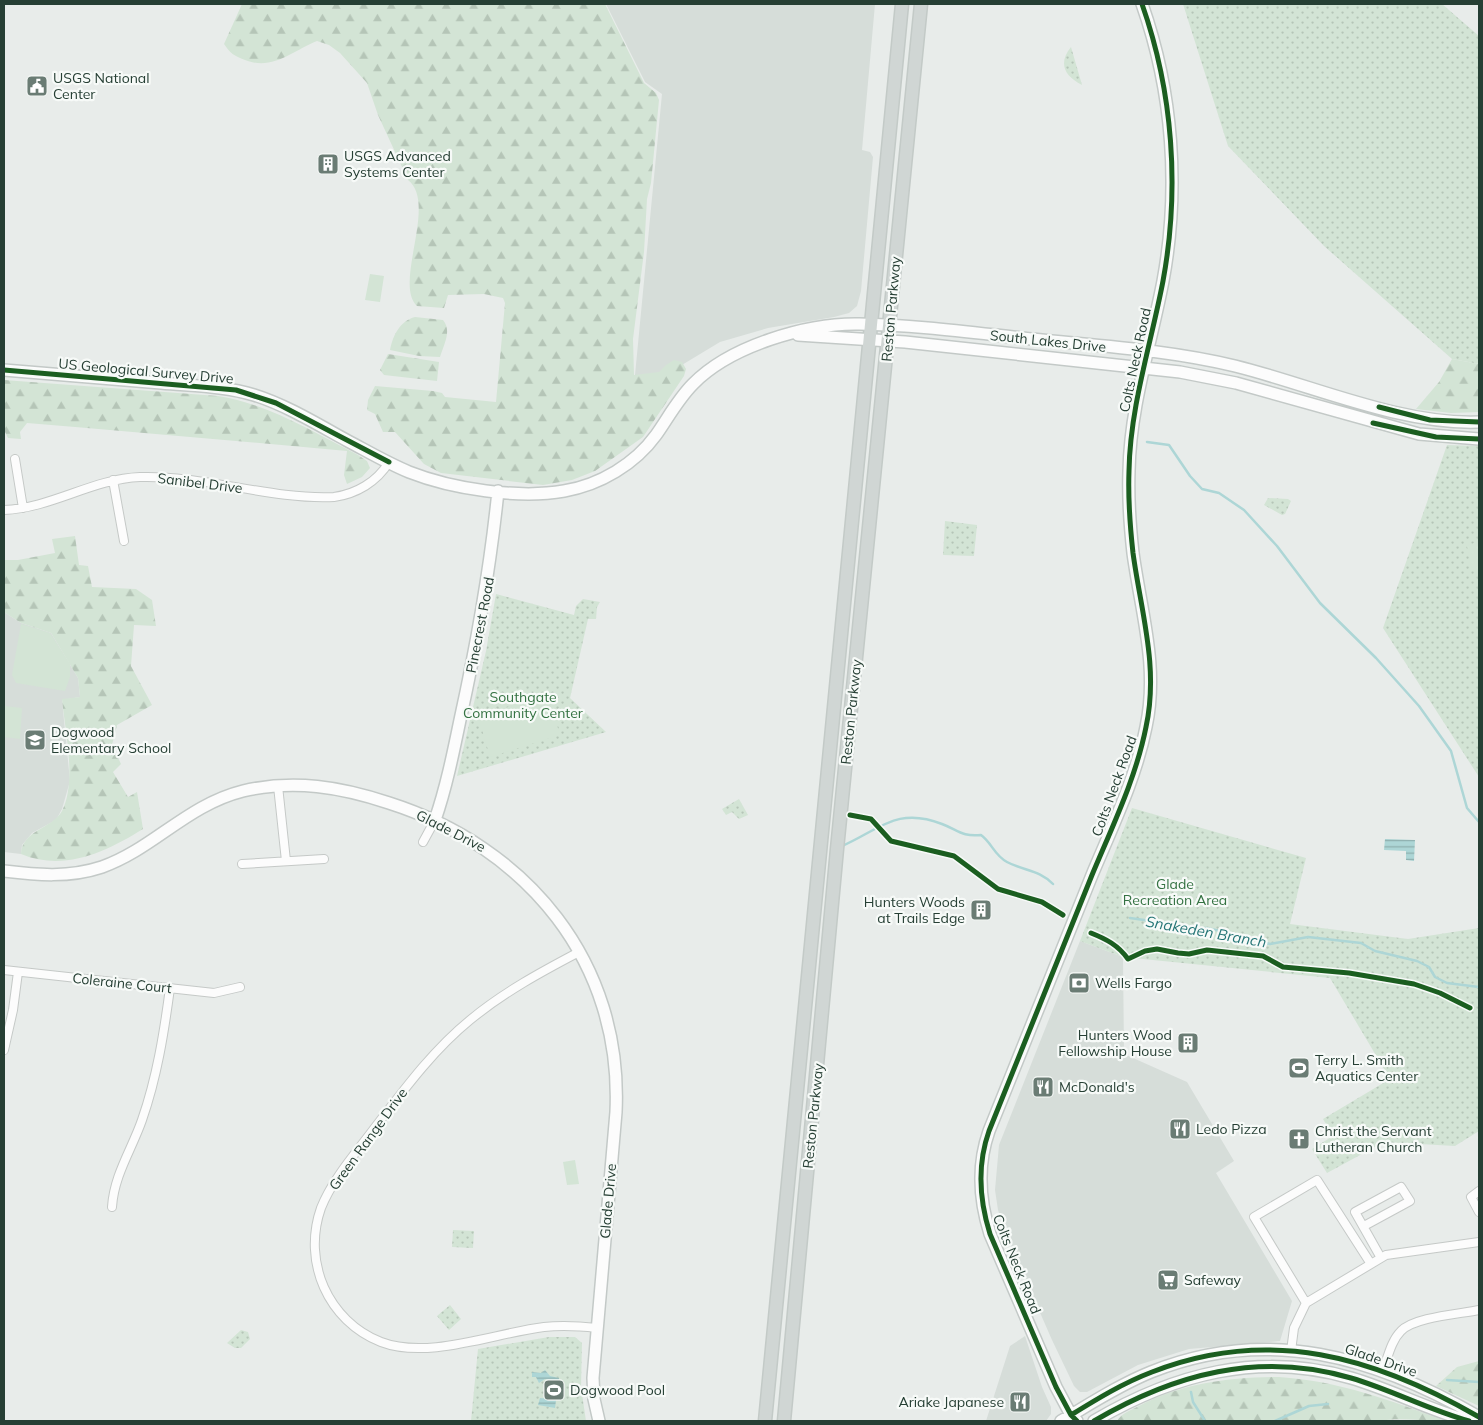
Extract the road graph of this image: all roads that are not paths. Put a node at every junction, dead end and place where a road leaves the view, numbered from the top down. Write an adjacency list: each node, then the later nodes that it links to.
1 (902, 4): 4 (main road, Reston Parkway)
2 (921, 4): 5 (main road, Reston Parkway)
3 (1142, 4): 9 (street, Colts Neck Road)
4 (870, 324): 5 (street, South Lakes Drive); 6 (street, South Lakes Drive); 7 (main road, Reston Parkway)
5 (890, 325): 8 (main road, Reston Parkway); 9 (street, South Lakes Drive)
6 (789, 336): 7 (street, South Lakes Drive); 19 (street, South Lakes Drive)
7 (869, 340): 8 (street, South Lakes Drive); 51 (main road, Reston Parkway)
8 (888, 341): 10 (street, South Lakes Drive); 52 (main road, Reston Parkway)
9 (1147, 351): 10 (street, Colts Neck Road); 12 (street, South Lakes Drive)
10 (1144, 367): 14 (street, South Lakes Drive); 49 (street, Colts Neck Road)
11 (4, 370): 17 (street, US Geological Survey Drive)
12 (1379, 407): 13 (street, South Lakes Drive); 14 (street)
13 (1479, 422)
14 (1373, 423): 15 (street, South Lakes Drive)
15 (1479, 438)
16 (15, 459): 20 (street)
17 (389, 462): 18 (street, Sanibel Drive); 19 (street, South Lakes Drive)
18 (113, 480): 20 (street, Sanibel Drive); 22 (street)
19 (498, 491): 24 (street, Pinecrest Road)
20 (23, 508): 21 (street, Sanibel Drive)
21 (4, 510)
22 (124, 541)
23 (278, 786): 24 (street, Glade Drive); 27 (street); 29 (street, Glade Drive)
24 (435, 820): 25 (street, Pinecrest Road); 30 (street, Glade Drive)
25 (424, 842)
26 (324, 859): 27 (street)
27 (286, 861): 28 (street)
28 (242, 864)
29 (4, 871)
30 (579, 952): 45 (street, Glade Drive); 45 (street, Green Range Drive)
31 (4, 970): 32 (street, Coleraine Court)
32 (18, 972): 34 (street, Coleraine Court); 35 (street)
33 (240, 987): 34 (street, Coleraine Court)
34 (170, 988): 37 (street)
35 (4, 1050)
36 (1479, 1191): 38 (street)
37 (112, 1207)
38 (1479, 1212)
39 (1364, 1226): 39 (street); 41 (street)
40 (1479, 1242): 41 (street)
41 (1381, 1258): 42 (street)
42 (1371, 1264): 43 (street); 43 (street)
43 (1306, 1303): 46 (street)
44 (1479, 1310): 47 (street)
45 (597, 1328): 50 (street, Glade Drive)
46 (1290, 1351): 47 (street, Glade Drive); 49 (street, Glade Drive)
47 (1384, 1370): 48 (street, Glade Drive)
48 (1479, 1417)
49 (1070, 1419)
50 (599, 1421)
51 (765, 1421)
52 (784, 1421)
53 (1094, 1421): 54 (street, Glade Drive)
54 (1469, 1421)

